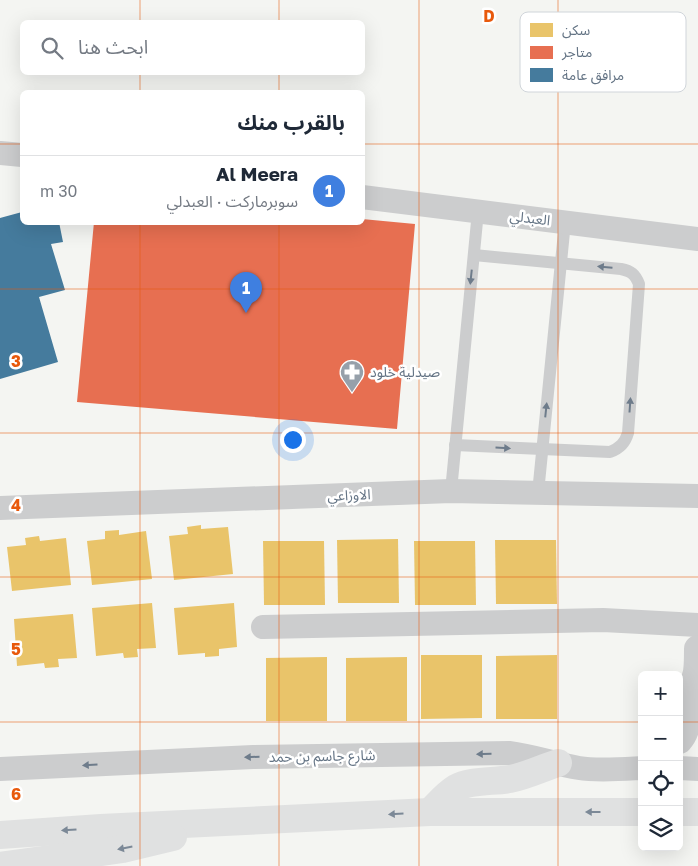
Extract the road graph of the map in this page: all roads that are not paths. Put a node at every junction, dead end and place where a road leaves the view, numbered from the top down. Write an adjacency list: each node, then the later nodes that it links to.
1 (0, 152): 2 (street)
2 (20, 155)
3 (365, 197): 4 (street, العبدلي)
4 (478, 211): 5 (street, العبدلي); 7 (lane)
5 (565, 222): 6 (street, العبدلي); 8 (lane)
6 (698, 239)
7 (474, 255): 8 (lane); 9 (lane, one-way to 9)
8 (560, 263): 10 (lane, one-way to 8); 10 (lane, one-way to 8)
9 (455, 445): 10 (lane, one-way to 10); 11 (lane)
10 (542, 450): 12 (lane)
11 (451, 492): 12 (street, الاوزاعي); 14 (street, الاوزاعي)
12 (538, 493): 13 (street, الاوزاعي)
13 (698, 496)
14 (0, 508)
15 (698, 625): 16 (street)
16 (263, 627)
17 (698, 666): 18 (street)
18 (683, 734)
19 (558, 762): 20 (street, شارع جاسم بن حمد); 22 (street, شارع جاسم بن حمد, one-way to 22); 24 (main road)
20 (638, 768)
21 (683, 768): 23 (street)
22 (0, 769)
23 (698, 769)
24 (430, 812): 25 (main road, one-way to 24); 28 (main road, one-way to 28)
25 (638, 812)
26 (683, 812): 27 (main road)
27 (698, 812)
28 (240, 822): 29 (main road, one-way to 29); 30 (main road, one-way to 30)
29 (0, 835)
30 (0, 866)

